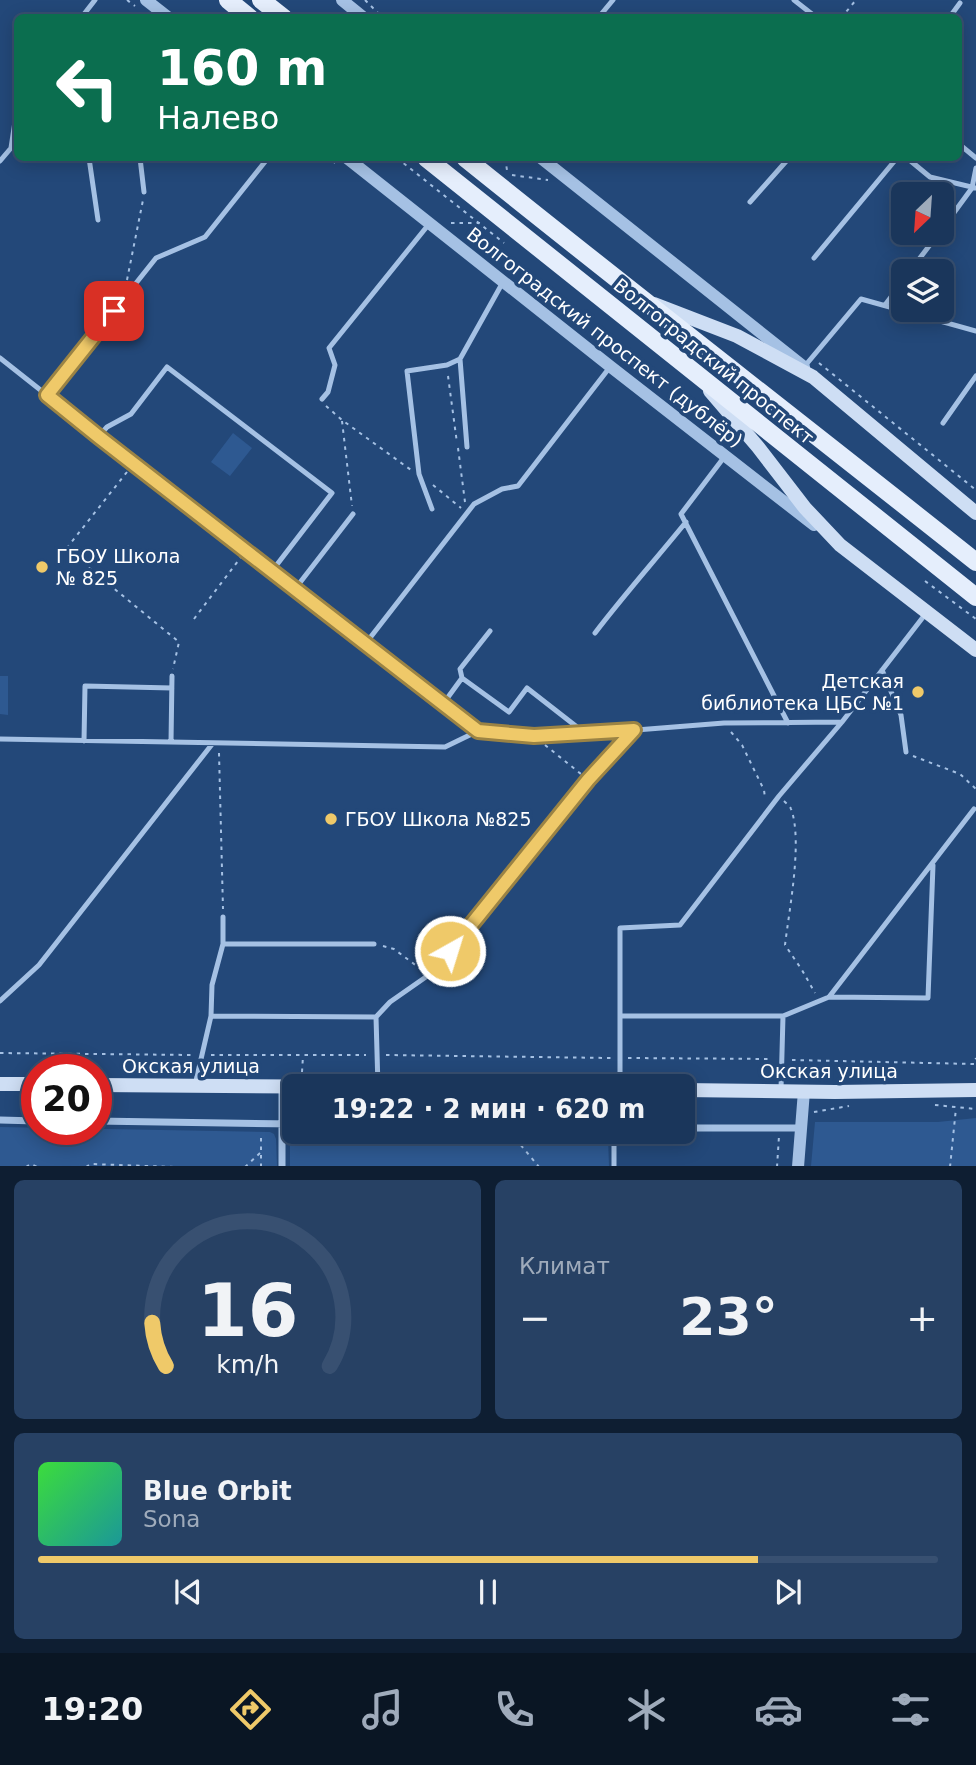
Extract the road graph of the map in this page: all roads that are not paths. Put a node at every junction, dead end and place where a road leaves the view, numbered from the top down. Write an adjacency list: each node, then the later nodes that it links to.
1 (95, 0): 9 (lane)
2 (146, 0): 10 (street)
3 (228, 0): 11 (main road)
4 (261, 0): 12 (main road)
5 (342, 0): 13 (street)
6 (613, 0): 14 (lane)
7 (794, 0): 15 (lane)
8 (960, 3): 16 (lane)
9 (84, 14)
10 (164, 14)
11 (245, 14)
12 (279, 14)
13 (359, 14)
14 (601, 14)
15 (812, 14)
16 (952, 14)
17 (14, 128): 20 (lane)
18 (962, 146): 19 (lane)
19 (976, 158)
20 (0, 161)
21 (89, 161): 36 (lane)
22 (140, 161): 33 (lane)
23 (266, 161): 50 (lane)
24 (351, 161): 37 (street, Волгоградский проспект (дублёр))
25 (430, 161): 47 (main road, Волгоградский проспект)
26 (469, 161): 40 (main road, Волгоградский проспект)
27 (545, 161): 48 (street)
28 (786, 161): 34 (lane)
29 (895, 161): 38 (lane)
30 (911, 161): 32 (lane)
31 (976, 168): 32 (lane)
32 (974, 188): 35 (lane)
33 (144, 192)
34 (750, 202)
35 (954, 213)
36 (98, 220)
37 (430, 223): 39 (street, Волгоградский проспект (дублёр)); 51 (lane)
38 (814, 258)
39 (503, 282): 45 (lane); 46 (street, Волгоградский проспект (дублёр))
40 (639, 298): 48 (main road); 61 (main road, Волгоградский проспект)
41 (891, 298): 42 (lane)
42 (885, 306): 43 (lane); 48 (lane)
43 (976, 331)
44 (0, 358): 50 (lane)
45 (460, 359): 54 (lane); 56 (lane)
46 (611, 367): 55 (street, Волгоградский проспект (дублёр)); 68 (lane)
47 (691, 369): 60 (main road, Волгоградский проспект (дублёр)); 64 (main road, Волгоградский проспект)
48 (808, 372): 57 (main road)
49 (976, 376): 52 (lane)
50 (47, 395): 53 (lane)
51 (322, 399)
52 (943, 423)
53 (99, 437): 62 (lane); 62 (lane)
54 (467, 447)
55 (725, 456): 59 (lane); 60 (street, Волгоградский проспект (дублёр))
56 (432, 509)
57 (976, 513)
58 (352, 514): 63 (lane)
59 (685, 522): 67 (lane); 76 (lane)
60 (840, 545): 65 (main road, Волгоградский проспект (дублёр))
61 (976, 562)
62 (272, 571): 63 (lane)
63 (295, 589): 68 (lane)
64 (976, 597)
65 (927, 612): 69 (main road, Волгоградский проспект (дублёр)); 70 (lane)
66 (490, 631): 72 (lane)
67 (596, 633)
68 (366, 643): 74 (lane)
69 (976, 650)
70 (882, 670): 75 (lane); 84 (lane)
71 (172, 677): 73 (lane)
72 (462, 678): 74 (lane); 79 (lane)
73 (172, 688): 81 (lane); 82 (lane)
74 (443, 704): 78 (lane)
75 (842, 722): 76 (lane); 93 (lane)
76 (788, 723): 77 (lane)
77 (634, 730): 79 (lane); 95 (lane)
78 (478, 731): 79 (lane); 83 (lane)
79 (586, 734)
80 (0, 739): 81 (lane)
81 (84, 741): 82 (lane)
82 (170, 743): 83 (lane)
83 (216, 743): 91 (lane)
84 (906, 752)
85 (974, 809): 86 (lane)
86 (933, 864): 90 (lane); 90 (lane)
87 (223, 916): 88 (lane)
88 (223, 944): 89 (lane); 92 (lane)
89 (374, 944)
90 (829, 997): 94 (lane)
91 (0, 1001)
92 (211, 1016): 95 (lane); 101 (lane)
93 (620, 1016): 94 (lane); 97 (lane)
94 (783, 1016): 105 (lane)
95 (376, 1017): 96 (lane)
96 (378, 1074)
97 (620, 1074)
98 (0, 1084): 99 (main road)
99 (21, 1084)
100 (112, 1084): 101 (main road, Окская улица)
101 (195, 1085): 102 (main road, Окская улица)
102 (282, 1086)
103 (695, 1090): 105 (main road, Окская улица)
104 (976, 1090): 106 (main road, Окская улица)
105 (781, 1091): 106 (main road, Окская улица)
106 (804, 1091): 112 (street)
107 (0, 1121): 108 (street)
108 (21, 1121)
109 (112, 1121): 110 (street)
110 (282, 1123)
111 (695, 1128): 112 (street)
112 (801, 1128): 117 (street)
113 (282, 1144): 115 (street)
114 (614, 1144): 116 (lane)
115 (282, 1166)
116 (614, 1166)
117 (798, 1166)

